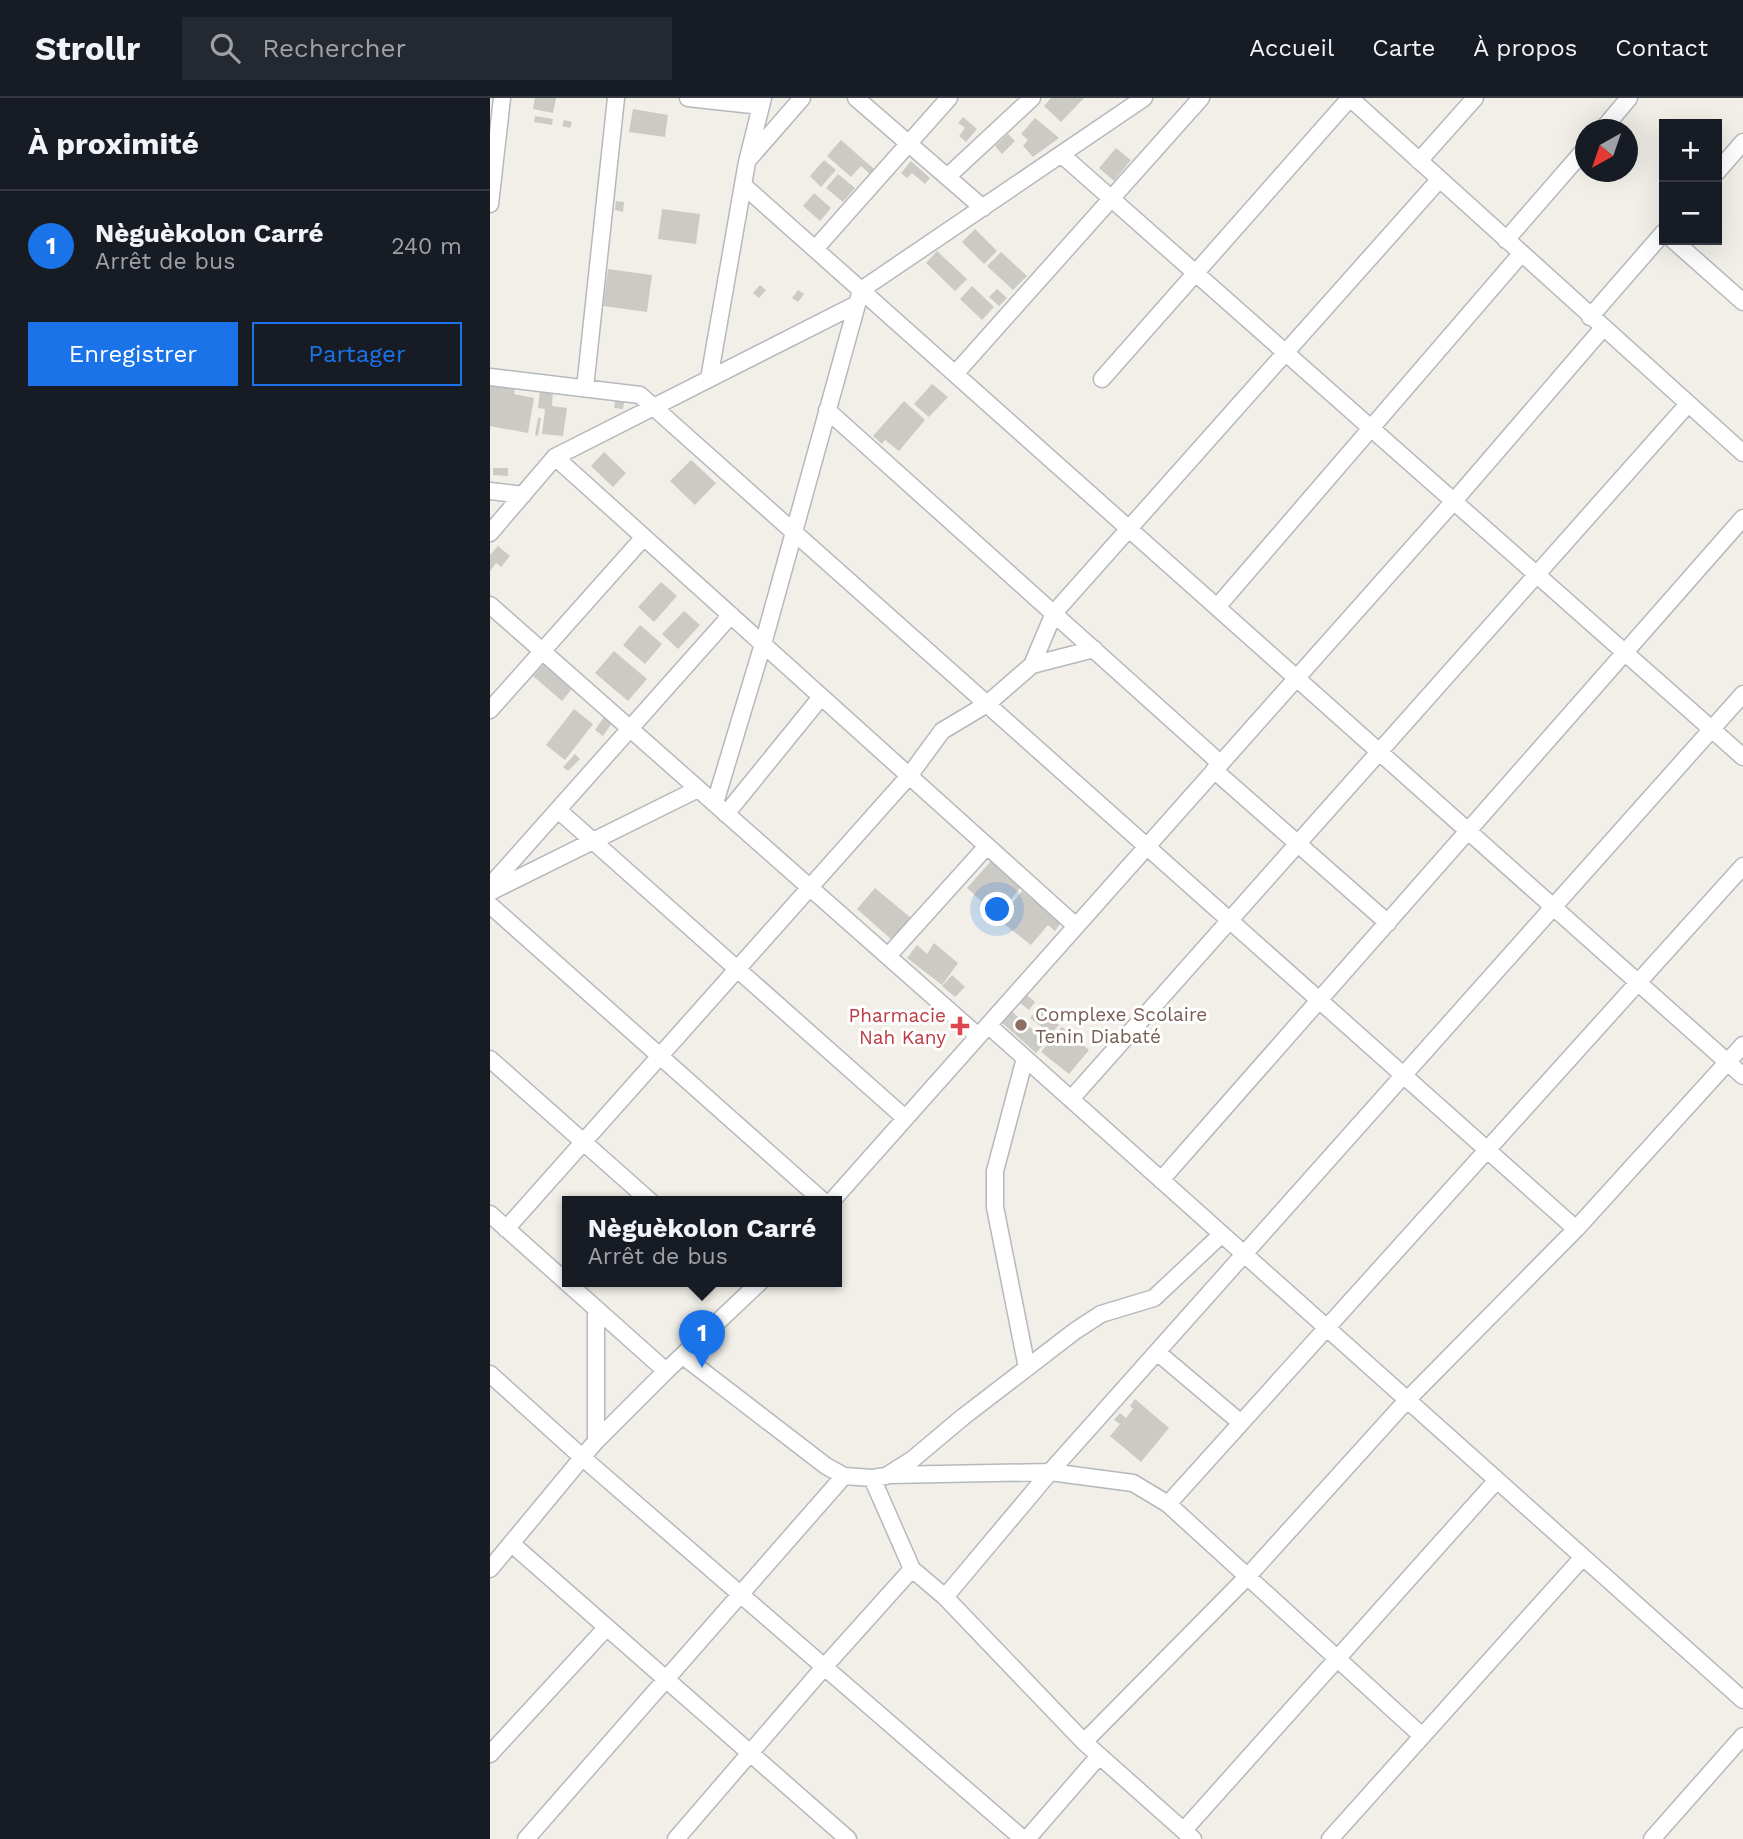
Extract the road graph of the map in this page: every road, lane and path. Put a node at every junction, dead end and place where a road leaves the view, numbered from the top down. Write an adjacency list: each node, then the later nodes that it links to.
1 (502, 98): 26 (street)
2 (616, 98): 43 (street)
3 (688, 98): 13 (street)
4 (802, 98): 20 (street)
5 (856, 98): 15 (street)
6 (949, 98): 15 (street)
7 (1032, 98): 22 (street)
8 (1144, 98): 17 (street)
9 (1201, 98): 25 (street)
10 (1350, 98): 18 (street); 33 (street)
11 (1475, 98): 18 (street)
12 (1629, 98): 14 (street)
13 (762, 102): 20 (street)
14 (1611, 119)
15 (908, 144): 22 (street); 31 (street)
16 (1742, 145): 21 (street)
17 (1062, 155): 25 (street); 27 (street)
18 (1419, 161): 23 (street)
19 (1575, 161): 29 (street)
20 (747, 162): 24 (street)
21 (1722, 167)
22 (947, 177): 27 (street)
23 (1440, 180): 29 (street); 38 (street)
24 (743, 185): 31 (street); 41 (street)
25 (1112, 198): 33 (street); 39 (street)
26 (490, 204)
27 (983, 208): 34 (street)
28 (1659, 238): 36 (street)
29 (1506, 240): 32 (street)
30 (1679, 245): 35 (street)
31 (815, 249): 34 (street)
32 (1521, 254): 36 (street); 47 (street)
33 (1196, 273): 38 (street); 42 (street)
34 (859, 297): 39 (street); 41 (street); 46 (street)
35 (1743, 302)
36 (1590, 317): 37 (street)
37 (1603, 328): 44 (street); 52 (street)
38 (1286, 352): 47 (street); 54 (street)
39 (955, 374): 54 (street)
40 (490, 377): 43 (street)
41 (709, 379): 45 (street)
42 (1102, 379)
43 (585, 388): 45 (street)
44 (1688, 404): 48 (street); 58 (street)
45 (654, 407): 49 (street); 55 (street)
46 (827, 410): 55 (street); 61 (street)
47 (1371, 428): 52 (street); 60 (street)
48 (1743, 453)
49 (555, 457): 51 (street); 57 (street)
50 (490, 491): 51 (street)
51 (523, 495): 56 (street)
52 (1454, 501): 58 (street); 68 (street)
53 (1743, 518): 66 (street)
54 (1129, 529): 60 (street); 61 (street)
55 (793, 532): 63 (street); 71 (street)
56 (490, 533)
57 (644, 537): 62 (street); 65 (street)
58 (1537, 574): 66 (street); 75 (street)
59 (490, 606): 65 (street)
60 (1217, 607): 68 (street)
61 (1054, 613): 64 (street); 67 (street)
62 (731, 615): 63 (street); 73 (street)
63 (763, 644): 70 (street); 80 (street)
64 (1094, 649): 67 (street); 77 (street)
65 (542, 652): 72 (street); 73 (street)
66 (1625, 652): 74 (street); 82 (street)
67 (1032, 665): 71 (street)
68 (1296, 678): 75 (street); 77 (street)
69 (1743, 694): 74 (street)
70 (821, 697): 78 (street); 80 (street)
71 (987, 704): 78 (street); 86 (street)
72 (490, 710)
73 (630, 729): 79 (street); 81 (street)
74 (1712, 729): 76 (street); 92 (street)
75 (1379, 752): 82 (street); 84 (street)
76 (1743, 757)
77 (1217, 766): 84 (street); 86 (street)
78 (909, 776): 85 (street); 89 (street)
79 (698, 789): 80 (street); 83 (street)
80 (720, 808): 89 (street)
81 (558, 810): 83 (street); 88 (street)
82 (1468, 831): 92 (street); 94 (street)
83 (593, 841): 90 (street); 97 (street)
84 (1298, 844): 93 (street); 94 (street)
85 (987, 846): 95 (street); 96 (street)
86 (1146, 846): 93 (street); 95 (street)
87 (1743, 866): 98 (street)
88 (490, 886)
89 (810, 888): 96 (street); 97 (street)
90 (490, 892)
91 (490, 905): 102 (street)
92 (1554, 907): 98 (street); 106 (street)
93 (1230, 921): 99 (street); 108 (street)
94 (1388, 923): 99 (street)
95 (1076, 926): 100 (street)
96 (888, 956): 100 (street)
97 (737, 969): 102 (street); 109 (street)
98 (1638, 982): 105 (street); 111 (street)
99 (1319, 1000): 106 (street); 112 (street)
100 (983, 1030): 103 (street); 109 (street)
101 (1743, 1045): 105 (street)
102 (660, 1056): 110 (street); 114 (street)
103 (1025, 1058): 108 (street); 128 (street)
104 (490, 1059): 110 (street)
105 (1727, 1062): 107 (street); 118 (street)
106 (1404, 1076): 111 (street); 120 (street)
107 (1743, 1076)
108 (1071, 1099): 112 (street)
109 (905, 1118): 115 (street)
110 (584, 1142): 113 (street); 117 (street)
111 (1487, 1150): 118 (street); 125 (street)
112 (1161, 1180): 119 (street)
113 (644, 1196)
114 (817, 1196)
115 (836, 1196)
116 (490, 1214): 117 (street)
117 (506, 1229): 121 (street)
118 (1576, 1229): 131 (street)
119 (1222, 1234): 120 (street); 128 (street)
120 (1245, 1254): 125 (street); 126 (street)
121 (562, 1279)
122 (571, 1287): 124 (street)
123 (749, 1287): 127 (street)
124 (596, 1309): 129 (street); 133 (street)
125 (1327, 1328): 131 (street); 132 (street)
126 (1157, 1352): 132 (street); 135 (street)
127 (683, 1356): 129 (street); 136 (street)
128 (1027, 1368): 137 (street)
129 (666, 1371): 133 (street)
130 (490, 1374): 134 (street)
131 (1408, 1399): 138 (street); 144 (street)
132 (1241, 1423): 139 (street)
133 (596, 1441): 134 (street)
134 (583, 1458): 140 (street); 145 (street)
135 (1050, 1472): 137 (street); 139 (street); 146 (street)
136 (844, 1476): 137 (street); 145 (street)
137 (879, 1476): 143 (street)
138 (1497, 1480): 141 (street); 148 (street)
139 (1168, 1504): 144 (street)
140 (512, 1544): 142 (street); 147 (street)
141 (1583, 1557): 151 (street); 152 (street)
142 (490, 1569)
143 (912, 1569): 146 (street); 149 (street)
144 (1248, 1576): 148 (street); 154 (street)
145 (741, 1592): 149 (street); 150 (street)
146 (945, 1597): 154 (street)
147 (607, 1627): 150 (street); 156 (street)
148 (1337, 1658): 152 (street); 158 (street)
149 (825, 1666): 155 (street); 162 (street)
150 (666, 1679): 155 (street); 159 (street)
151 (1743, 1700)
152 (1422, 1736): 163 (street)
153 (1743, 1736): 164 (street)
154 (1084, 1742): 157 (street)
155 (750, 1753): 160 (street); 161 (street)
156 (490, 1754)
157 (1099, 1756): 158 (street); 162 (street)
158 (1188, 1835)
159 (526, 1839)
160 (676, 1839)
161 (848, 1839)
162 (1025, 1839)
163 (1330, 1839)
164 (1653, 1839)

